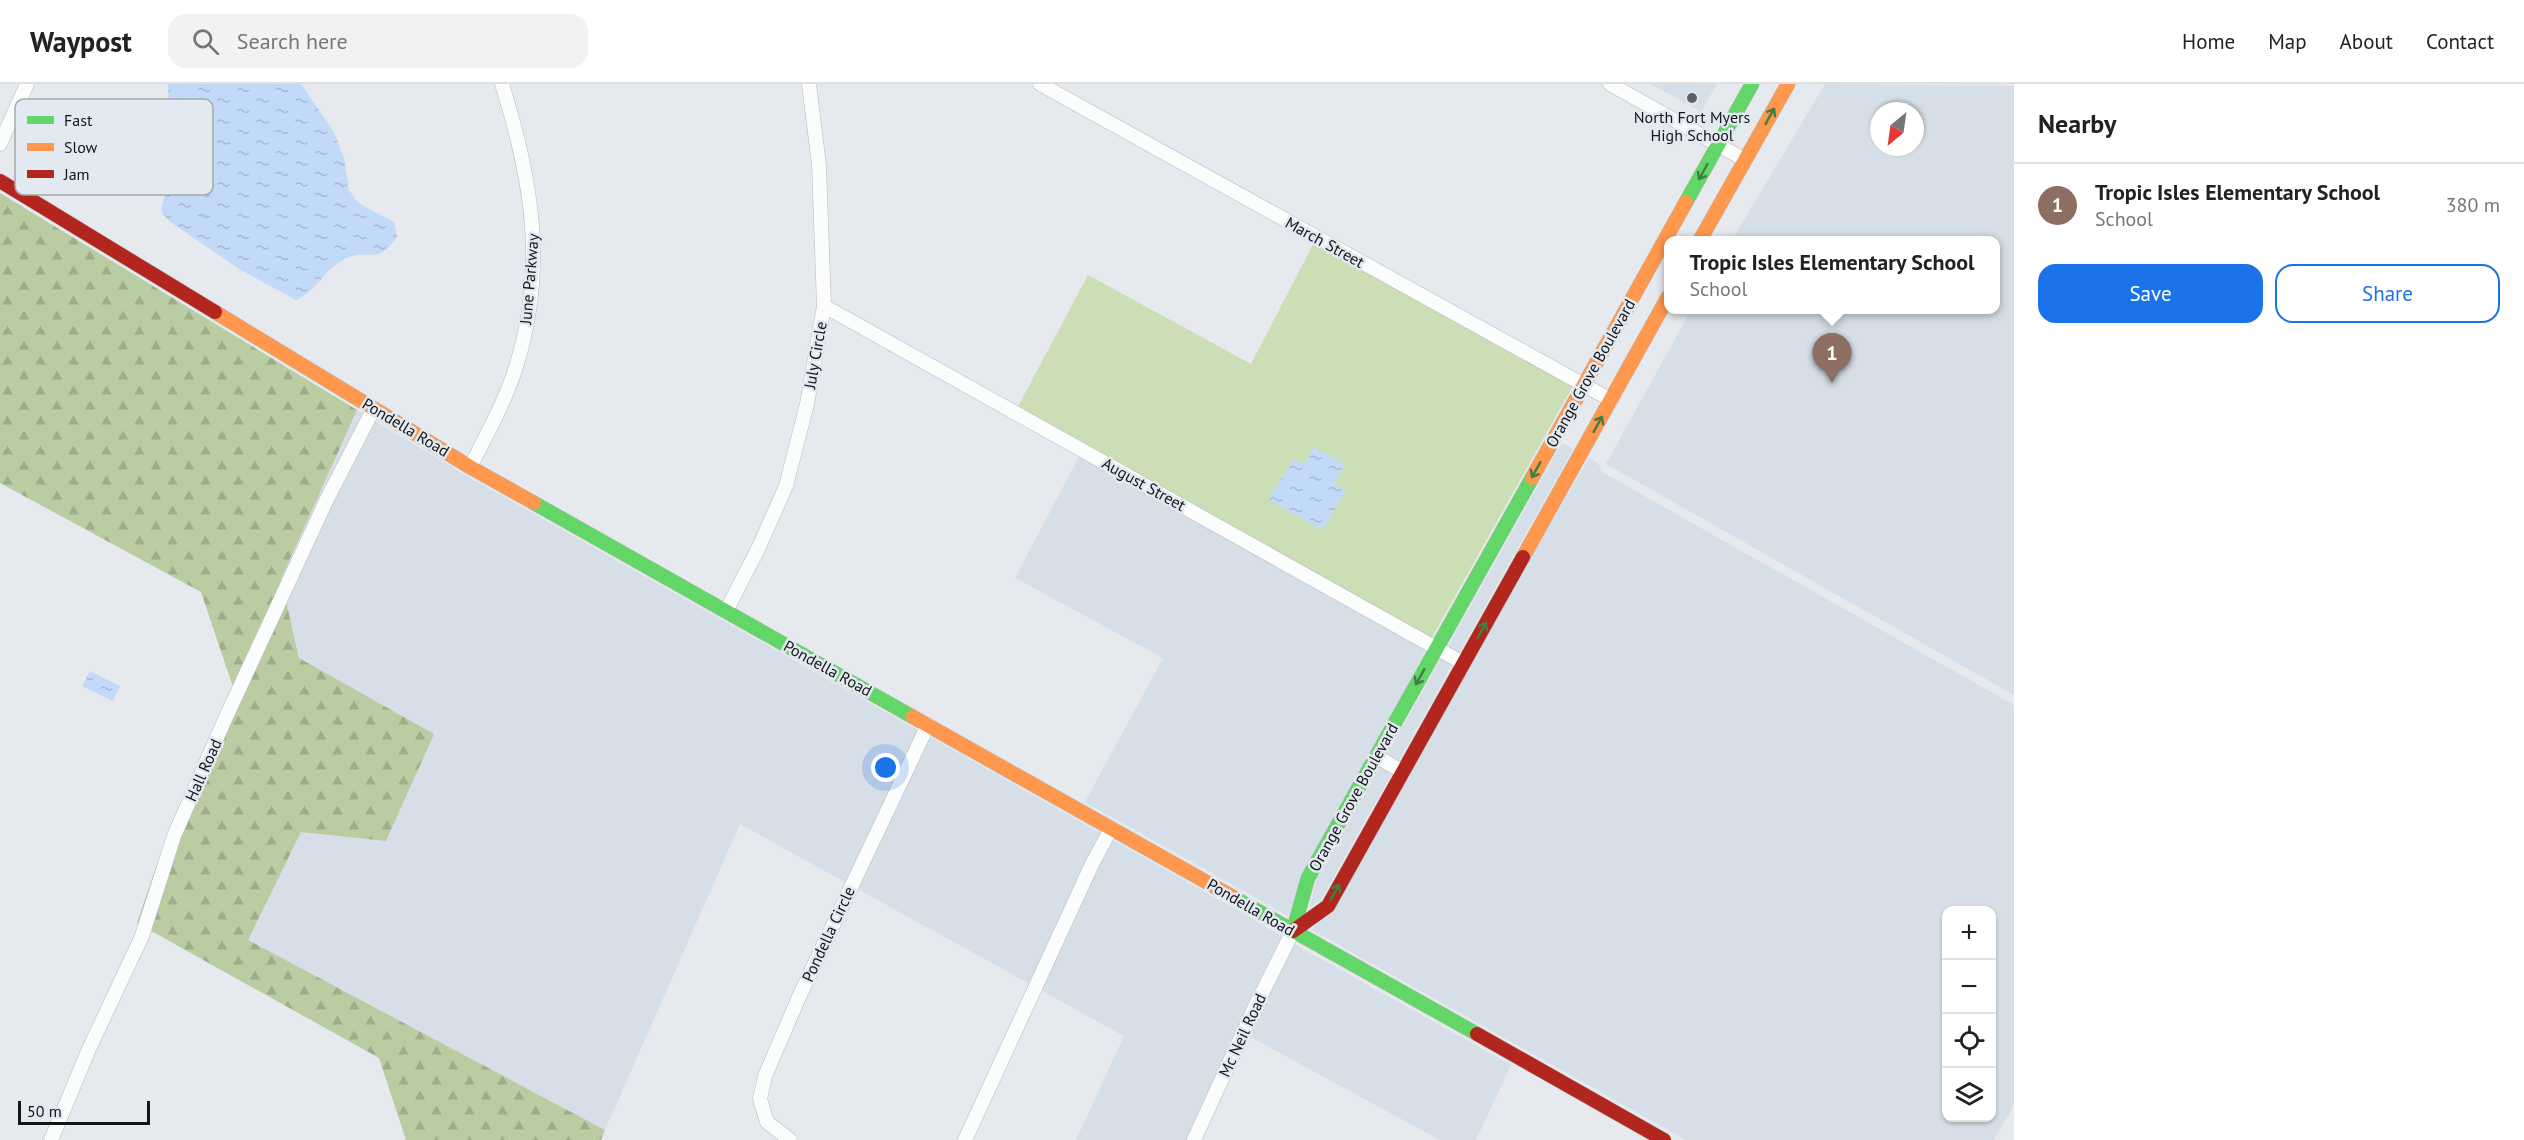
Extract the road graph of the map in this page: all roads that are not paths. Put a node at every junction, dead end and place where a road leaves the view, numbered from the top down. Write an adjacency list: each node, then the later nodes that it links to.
1 (27, 84): 8 (street)
2 (502, 84): 24 (street, June Parkway)
3 (809, 84): 20 (street, July Circle)
4 (1040, 84): 21 (street, March Street)
5 (1610, 84): 11 (street)
6 (1752, 84): 11 (main road, Orange Grove Boulevard)
7 (1788, 84): 12 (main road, one-way to 7)
8 (20, 99)
9 (15, 111): 10 (street)
10 (0, 144)
11 (1718, 144): 12 (street); 16 (main road, Orange Grove Boulevard, one-way to 16)
12 (1745, 160): 17 (main road)
13 (0, 181): 14 (main road, Pondella Road)
14 (15, 190)
15 (23, 195): 23 (main road, Pondella Road)
16 (1667, 236)
17 (1702, 236)
18 (1664, 241): 21 (main road, Orange Grove Boulevard, one-way to 21)
19 (1664, 304): 22 (main road, Orange Grove Boulevard)
20 (824, 306): 25 (street, July Circle); 26 (street, August Street)
21 (1583, 386): 22 (street, March Street); 26 (main road, Orange Grove Boulevard, one-way to 26)
22 (1611, 400): 27 (main road, Orange Grove Boulevard, one-way to 22)
23 (374, 408): 24 (main road, Pondella Road); 33 (street, Hall Road)
24 (470, 467): 25 (main road, Pondella Road)
25 (726, 611): 28 (main road, Pondella Road)
26 (1436, 648): 27 (street, August Street); 29 (main road, Orange Grove Boulevard, one-way to 29)
27 (1463, 663): 30 (main road, Orange Grove Boulevard)
28 (928, 725): 31 (main road, Pondella Road); 34 (street, Pondella Circle)
29 (1376, 756): 30 (street); 32 (main road, Orange Grove Boulevard)
30 (1403, 772): 32 (main road, Orange Grove Boulevard, one-way to 30)
31 (1111, 829): 32 (main road, Pondella Road); 35 (street)
32 (1293, 931): 36 (street, Mc Neil Road); 37 (main road, Pondella Road)
33 (51, 1140)
34 (790, 1140)
35 (965, 1140)
36 (1194, 1140)
37 (1664, 1140)

